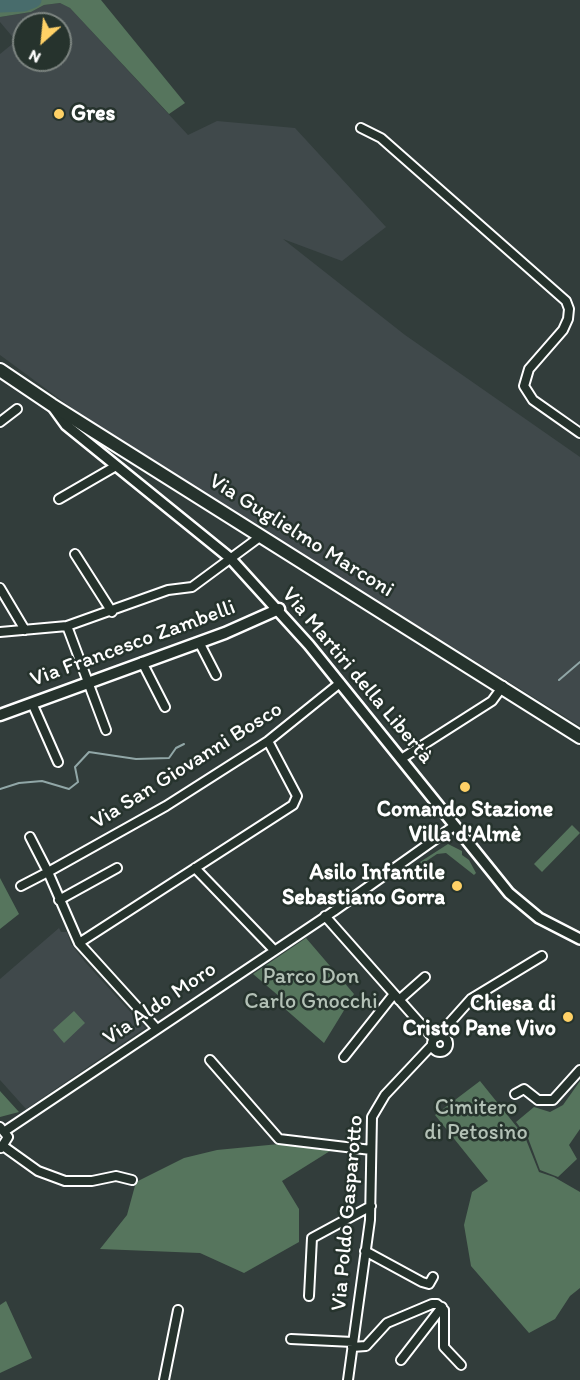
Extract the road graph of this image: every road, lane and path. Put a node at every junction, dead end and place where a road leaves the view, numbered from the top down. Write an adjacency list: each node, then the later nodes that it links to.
1 (361, 128): 7 (street)
2 (0, 370): 3 (main road, Via Guglielmo Marconi)
3 (52, 405): 6 (main road, Via Guglielmo Marconi); 8 (street, Via Martiri della Libertà)
4 (17, 409): 5 (street)
5 (0, 422)
6 (88, 428): 8 (street); 11 (main road, Via Guglielmo Marconi)
7 (580, 433)
8 (92, 447): 9 (street, Via Martiri della Libertà)
9 (116, 466): 10 (street); 13 (street, Via Martiri della Libertà)
10 (59, 499)
11 (261, 536): 13 (street); 25 (main road, Via Guglielmo Marconi)
12 (75, 554): 16 (street)
13 (230, 558): 15 (street, Via Martiri della Libertà); 16 (street)
14 (0, 588): 18 (street)
15 (279, 609): 20 (main road, Via Francesco Zambelli); 24 (street, Via Martiri della Libertà)
16 (112, 612): 17 (street)
17 (67, 626): 18 (street); 23 (street)
18 (25, 630): 19 (street)
19 (0, 632)
20 (199, 642): 21 (main road, Via Francesco Zambelli); 22 (street)
21 (142, 662): 23 (main road, Via Francesco Zambelli); 27 (street)
22 (216, 675)
23 (88, 681): 26 (main road, Via Francesco Zambelli); 29 (street)
24 (340, 683): 31 (street, Via San Giovanni Bosco); 32 (street, Via Martiri della Libertà)
25 (503, 686): 30 (main road, Via Guglielmo Marconi); 32 (street)
26 (32, 703): 28 (main road, Via Francesco Zambelli); 33 (street)
27 (165, 707)
28 (0, 715)
29 (106, 730)
30 (580, 737)
31 (268, 741): 37 (street); 38 (street, Via San Giovanni Bosco)
32 (401, 759): 34 (street, Via Martiri della Libertà)
33 (58, 762)
34 (454, 826): 41 (street, Via Aldo Moro); 42 (street, Via Martiri della Libertà)
35 (30, 837): 38 (street)
36 (117, 868): 40 (street)
37 (195, 868): 43 (street); 44 (street)
38 (48, 872): 39 (street, Via San Giovanni Bosco); 40 (street)
39 (21, 886)
40 (59, 900): 43 (street)
41 (326, 916): 44 (street, Via Aldo Moro); 47 (street)
42 (580, 939)
43 (79, 943): 48 (street)
44 (274, 950): 48 (street, Via Aldo Moro)
45 (542, 956): 49 (street, Via Poldo Gasparotto)
46 (424, 976): 47 (street)
47 (397, 997): 49 (street); 51 (street)
48 (156, 1028): 56 (street, Via Aldo Moro)
49 (435, 1040): 50 (street); 50 (street); 53 (street, Via Poldo Gasparotto)
50 (439, 1052): 53 (street, Via Poldo Gasparotto)
51 (344, 1057)
52 (210, 1060): 58 (street)
53 (415, 1064): 58 (street, Via Poldo Gasparotto)
54 (580, 1070): 55 (street)
55 (515, 1094)
56 (3, 1129): 57 (street, Via Aldo Moro)
57 (2, 1147): 59 (street)
58 (371, 1150): 60 (street, Via Poldo Gasparotto)
59 (132, 1180)
60 (371, 1206): 61 (street, Via Poldo Gasparotto); 63 (street)
61 (365, 1251): 62 (street); 67 (street, Via Poldo Gasparotto)
62 (433, 1277)
63 (309, 1296)
64 (442, 1307): 67 (street); 68 (street); 69 (street)
65 (178, 1310): 70 (street)
66 (291, 1338): 67 (street)
67 (353, 1344): 71 (street, Via Poldo Gasparotto)
68 (401, 1360)
69 (460, 1365)
70 (164, 1380)
71 (348, 1380)

